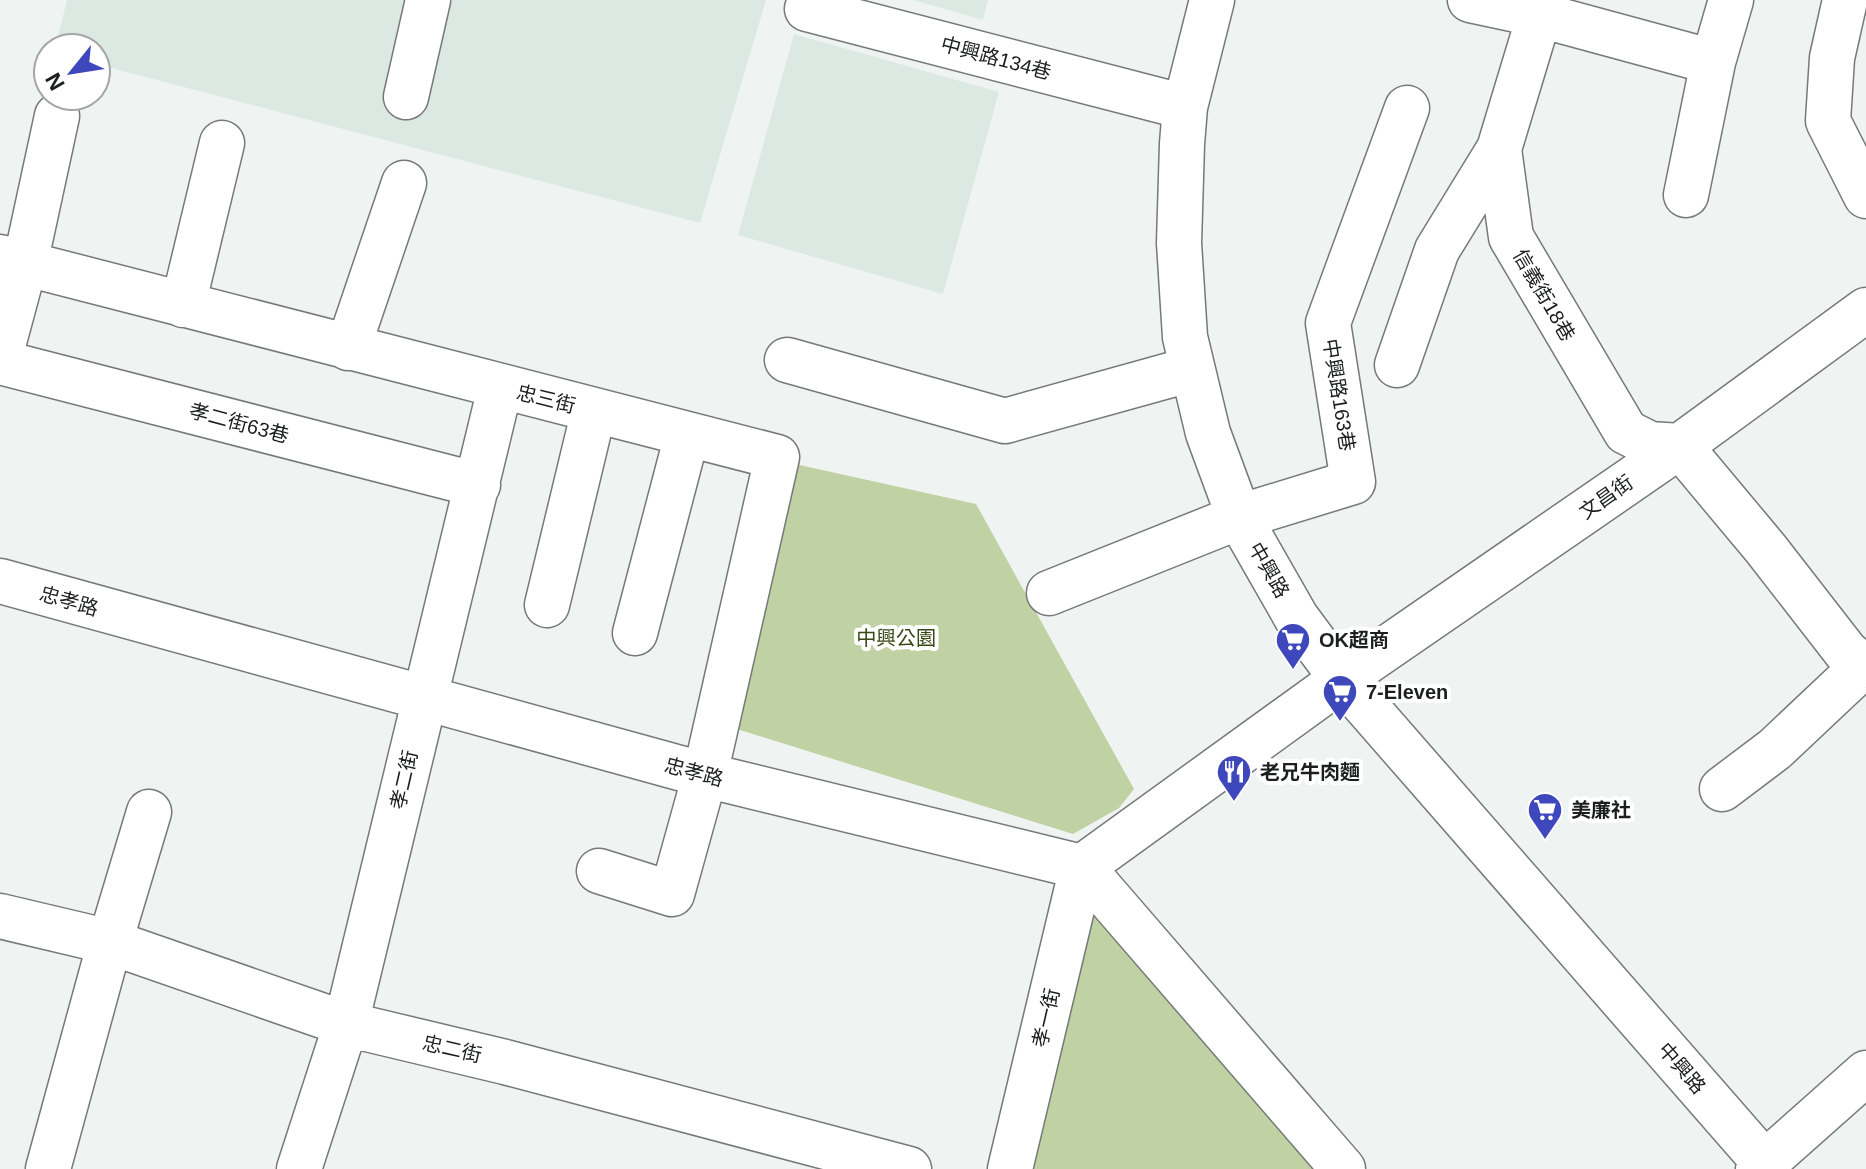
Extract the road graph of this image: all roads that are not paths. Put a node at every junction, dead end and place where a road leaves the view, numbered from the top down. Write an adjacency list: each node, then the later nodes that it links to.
1 (428, 0): 9 (street)
2 (1212, 0): 10 (street, 中興路)
3 (1470, 0): 6 (street)
4 (1731, 0): 8 (street)
5 (1845, 0): 17 (street)
6 (1542, 8): 8 (street); 14 (street, 信義街18巷)
7 (807, 9): 10 (street, 中興路134巷)
8 (1713, 62): 16 (street)
9 (406, 97)
10 (1185, 107): 25 (street, 中興路)
11 (1407, 108): 31 (street, 中興路163巷)
12 (57, 116): 18 (street)
13 (222, 143): 19 (street)
14 (1499, 149): 24 (street); 29 (street, 信義街18巷)
15 (404, 183): 21 (street)
16 (1686, 195)
17 (1866, 196)
18 (12, 260): 19 (street, 忠三街); 22 (street)
19 (183, 305): 21 (street, 忠三街)
20 (1866, 310): 29 (street, 文昌街)
21 (348, 348): 26 (street, 忠三街)
22 (0, 359): 30 (street, 孝二街63巷)
23 (787, 360): 25 (street)
24 (1397, 365)
25 (1192, 369): 31 (street, 中興路)
26 (500, 388): 27 (street, 忠三街); 30 (street, 孝二街)
27 (594, 410): 28 (street, 忠三街); 34 (street)
28 (687, 435): 35 (street); 39 (street, 忠三街)
29 (1680, 446): 36 (street); 37 (street, 文昌街)
30 (478, 485): 38 (street, 孝二街)
31 (1239, 517): 33 (street); 37 (street, 中興路)
32 (0, 581): 38 (street, 忠孝路)
33 (1049, 593)
34 (547, 605)
35 (635, 633)
36 (1864, 666): 40 (street)
37 (1342, 679): 42 (street); 48 (street, 中興路)
38 (423, 700): 39 (street, 忠孝路); 46 (street, 孝二街)
39 (705, 775): 42 (street, 忠孝路); 43 (street)
40 (1722, 789)
41 (149, 812): 45 (street)
42 (1082, 867): 52 (street, 孝一街); 53 (street)
43 (599, 871)
44 (0, 916): 45 (street, 忠二街)
45 (110, 942): 46 (street, 忠二街); 49 (street)
46 (346, 1024): 50 (street, 孝二街); 51 (street, 忠二街)
47 (1866, 1073): 48 (street)
48 (1764, 1167)
49 (48, 1169)
50 (299, 1169)
51 (909, 1169)
52 (1010, 1169)
53 (1343, 1169)

